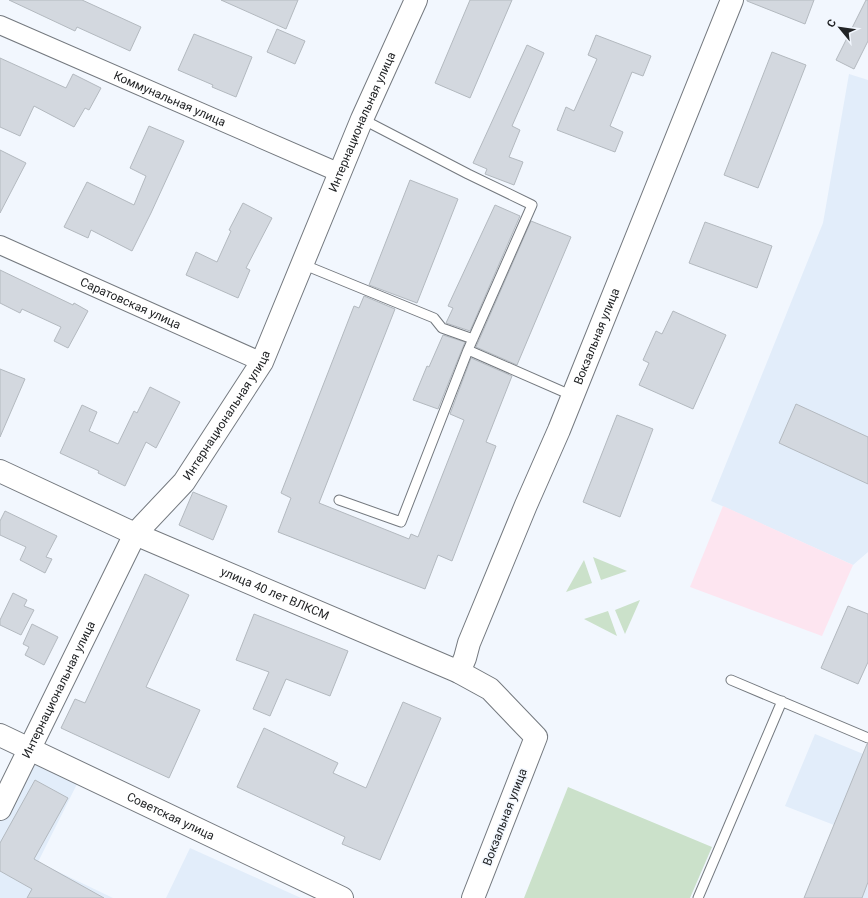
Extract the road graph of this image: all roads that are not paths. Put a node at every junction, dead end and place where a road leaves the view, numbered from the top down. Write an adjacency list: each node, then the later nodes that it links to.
1 (416, 0): 4 (street, Интернациональная улица)
2 (732, 0): 11 (street, Вокзальная улица)
3 (0, 25): 5 (street, Коммунальная улица)
4 (362, 119): 5 (street, Интернациональная улица); 8 (lane)
5 (340, 173): 7 (street, Интернациональная улица)
6 (0, 245): 10 (street, Саратовская улица)
7 (302, 264): 8 (lane); 10 (street, Интернациональная улица)
8 (473, 339): 9 (lane)
9 (468, 350): 11 (lane); 13 (lane)
10 (262, 362): 14 (street, Интернациональная улица)
11 (573, 396): 15 (street, Вокзальная улица)
12 (0, 471): 14 (street, улица 40 лет ВЛКСМ)
13 (339, 500)
14 (136, 534): 15 (street, улица 40 лет ВЛКСМ); 21 (street, Интернациональная улица)
15 (459, 672): 19 (street, улица 40 лет ВЛКСМ)
16 (731, 680): 17 (lane)
17 (782, 701): 20 (lane); 25 (lane)
18 (0, 735): 21 (street, Советская улица)
19 (536, 737): 24 (street, Вокзальная улица)
20 (868, 738)
21 (30, 749): 22 (street, Интернациональная улица); 23 (street, Советская улица)
22 (0, 809)
23 (342, 898)
24 (473, 898)
25 (698, 898)

